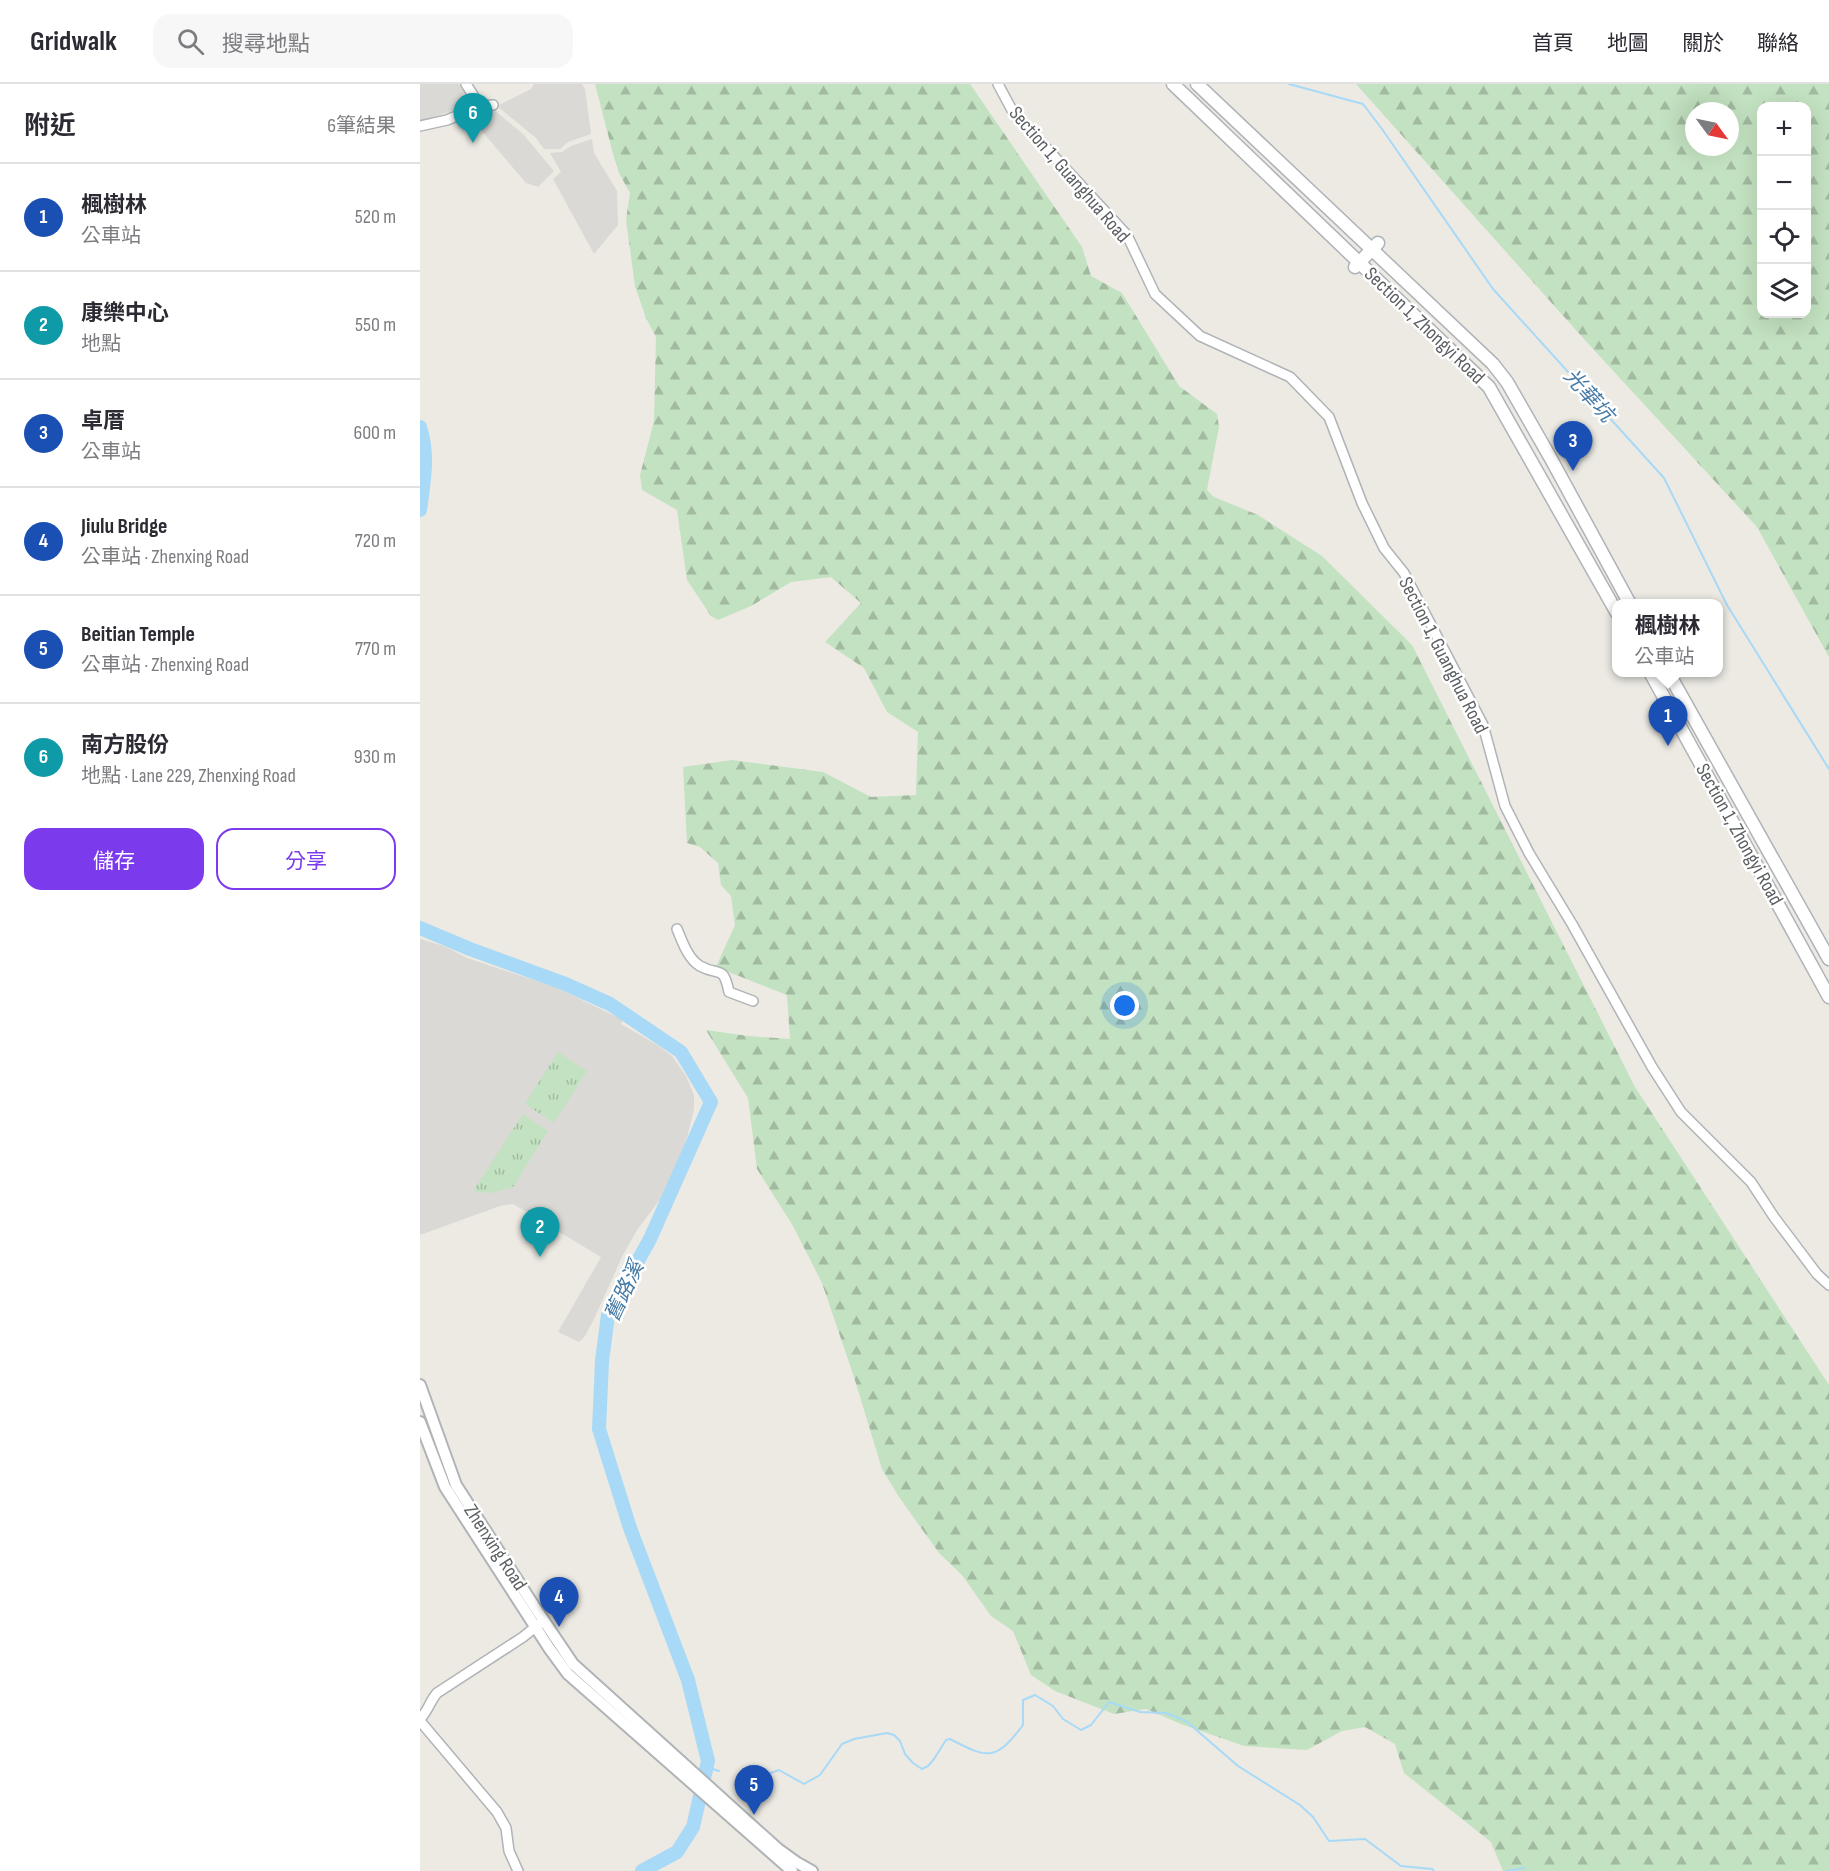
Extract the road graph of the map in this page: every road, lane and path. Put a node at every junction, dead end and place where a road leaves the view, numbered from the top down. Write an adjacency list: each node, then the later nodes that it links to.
1 (466, 84): 6 (street)
2 (998, 84): 20 (street, Section 1, Guanghua Road)
3 (1173, 84): 9 (main road, Section 1, Zhongyi Road)
4 (1197, 84): 8 (main road, Section 1, Zhongyi Road)
5 (493, 105): 6 (street)
6 (480, 106): 7 (street)
7 (420, 126)
8 (1375, 246): 9 (main road); 10 (main road, Section 1, Zhongyi Road)
9 (1357, 264): 11 (main road, Section 1, Zhongyi Road)
10 (1628, 599)
11 (1612, 604)
12 (1652, 677): 15 (main road, Section 1, Zhongyi Road)
13 (1671, 677): 14 (main road, Section 1, Zhongyi Road)
14 (1714, 746): 15 (main road); 17 (main road, Section 1, Zhongyi Road)
15 (1693, 758): 18 (main road, Section 1, Zhongyi Road)
16 (676, 929): 19 (street)
17 (1829, 959)
18 (1829, 997)
19 (753, 1001)
20 (1829, 1285)
21 (420, 1385): 23 (street, Zhenxing Road)
22 (420, 1422): 23 (street, Zhenxing Road)
23 (540, 1623): 24 (street); 26 (street, Zhenxing Road); 27 (street, Zhenxing Road)
24 (420, 1720): 25 (street)
25 (518, 1871)
26 (792, 1871)
27 (812, 1871)

